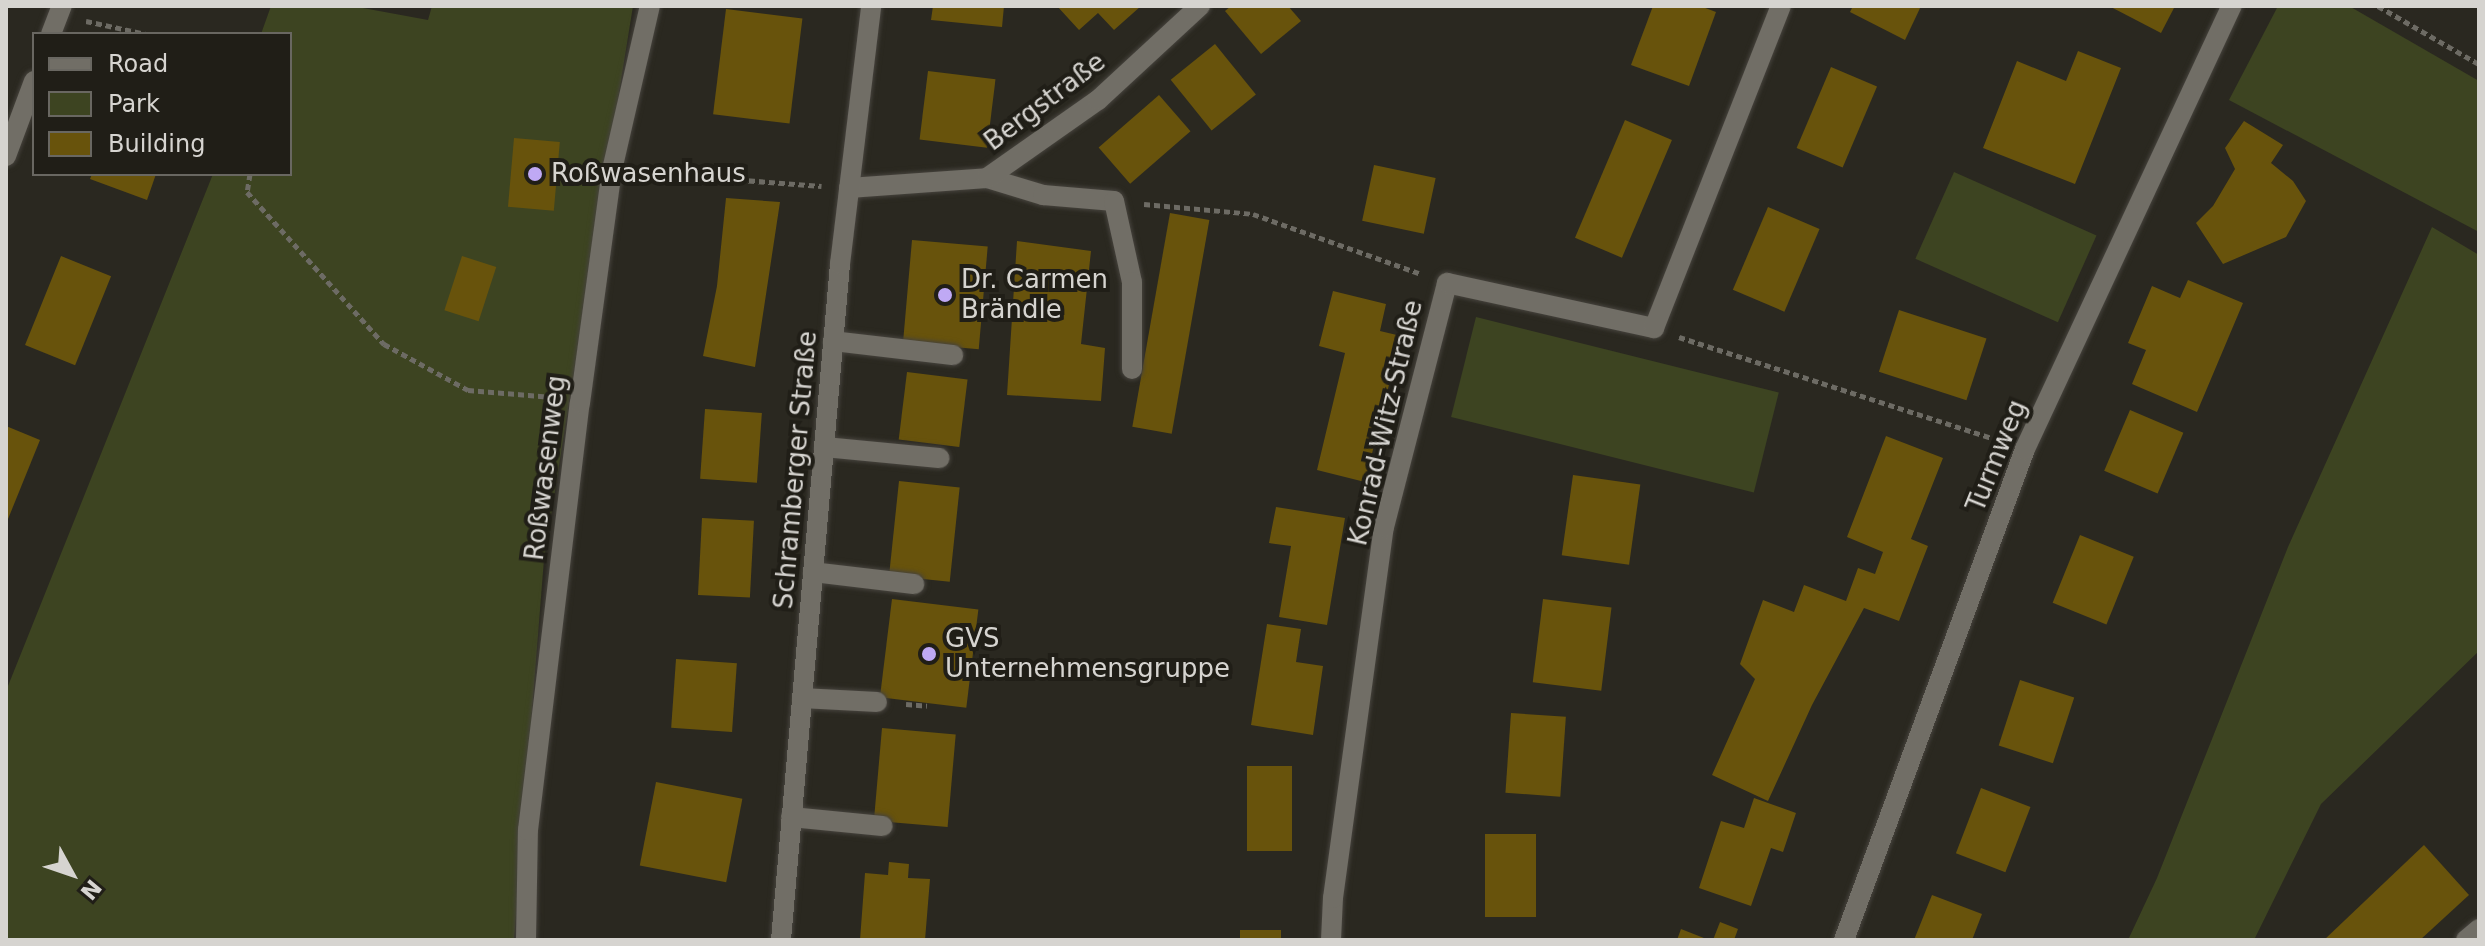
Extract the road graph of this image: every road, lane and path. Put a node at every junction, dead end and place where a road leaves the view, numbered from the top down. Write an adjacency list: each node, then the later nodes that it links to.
1 (650, 6): 12 (street, Roßwasenweg)
2 (871, 6): 15 (street, Schramberger Straße)
3 (1200, 6): 14 (street, Bergstraße)
4 (1781, 6): 18 (street)
5 (2232, 6): 24 (street, Turmweg)
6 (2378, 6): 9 (path)
7 (57, 19): 8 (path)
8 (134, 32)
9 (2479, 64)
10 (32, 86): 11 (street)
11 (6, 156)
12 (612, 170): 15 (path); 22 (street, Roßwasenweg)
13 (250, 176): 22 (path)
14 (987, 178): 15 (street, Bergstraße); 16 (street)
15 (849, 188): 19 (street, Schramberger Straße)
16 (1114, 201): 17 (path); 21 (street)
17 (1447, 283): 18 (street, Konrad-Witz-Straße); 35 (street, Konrad-Witz-Straße)
18 (1654, 328): 24 (path)
19 (833, 341): 20 (street); 23 (street, Schramberger Straße)
20 (953, 355)
21 (1132, 369)
22 (580, 403): 33 (street, Roßwasenweg)
23 (824, 447): 25 (street); 26 (street, Schramberger Straße)
24 (2025, 449): 36 (street, Turmweg)
25 (939, 458)
26 (813, 572): 27 (street); 28 (street, Schramberger Straße)
27 (914, 584)
28 (802, 698): 29 (street); 30 (street, Schramberger Straße)
29 (877, 702)
30 (791, 817): 31 (street); 34 (street, Schramberger Straße)
31 (883, 826)
32 (2479, 929): 37 (street)
33 (526, 940)
34 (781, 940)
35 (1331, 940)
36 (1844, 940)
37 (2466, 940)

